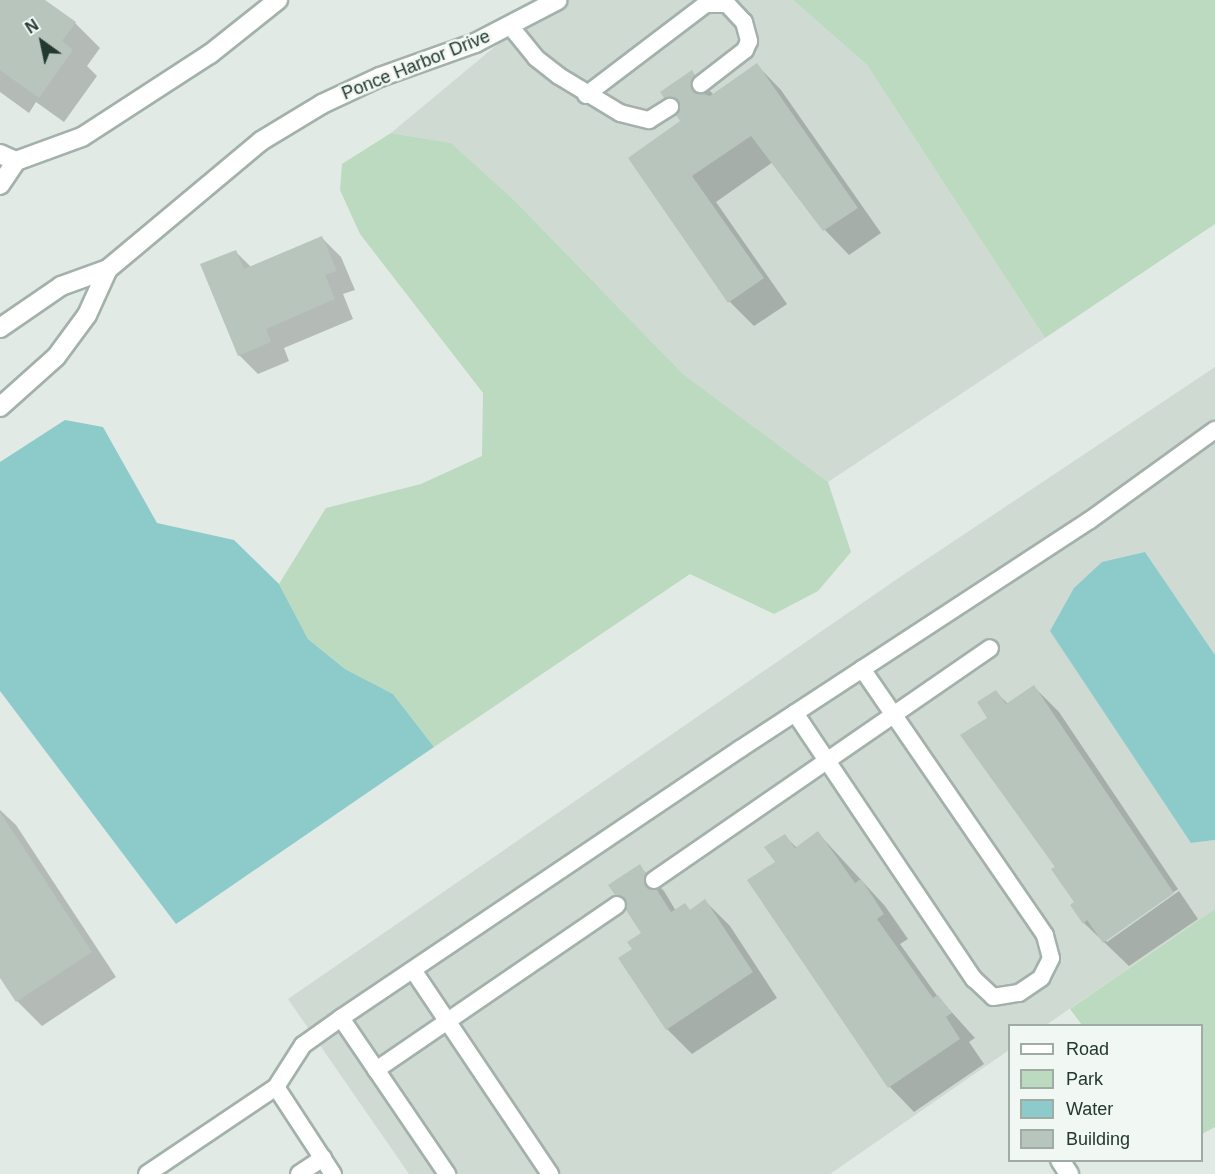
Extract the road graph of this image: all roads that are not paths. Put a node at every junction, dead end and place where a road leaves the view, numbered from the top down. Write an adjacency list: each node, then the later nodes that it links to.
1 (278, 0): 7 (street)
2 (558, 0): 3 (street, Ponce Harbor Drive)
3 (511, 27): 5 (lane); 9 (street, Ponce Harbor Drive)
4 (701, 84): 5 (lane)
5 (586, 95): 6 (lane)
6 (670, 107)
7 (8, 157): 8 (street)
8 (0, 185)
9 (108, 269): 10 (street, Ponce Harbor Drive); 11 (street, Ponce Harbor Drive)
10 (0, 328)
11 (2, 400)
12 (1215, 430): 14 (lane)
13 (990, 648): 16 (lane)
14 (862, 669): 15 (lane); 16 (lane)
15 (795, 713): 17 (lane); 20 (lane)
16 (893, 715): 17 (lane); 17 (lane)
17 (828, 760): 18 (lane)
18 (654, 880)
19 (617, 905): 22 (lane)
20 (413, 970): 21 (lane); 22 (lane)
21 (340, 1018): 23 (lane); 24 (lane)
22 (447, 1022): 23 (lane); 30 (lane)
23 (376, 1070): 29 (lane)
24 (276, 1087): 25 (lane); 26 (lane)
25 (323, 1158): 27 (lane); 28 (lane)
26 (147, 1174)
27 (299, 1174)
28 (333, 1174)
29 (447, 1174)
30 (550, 1174)

